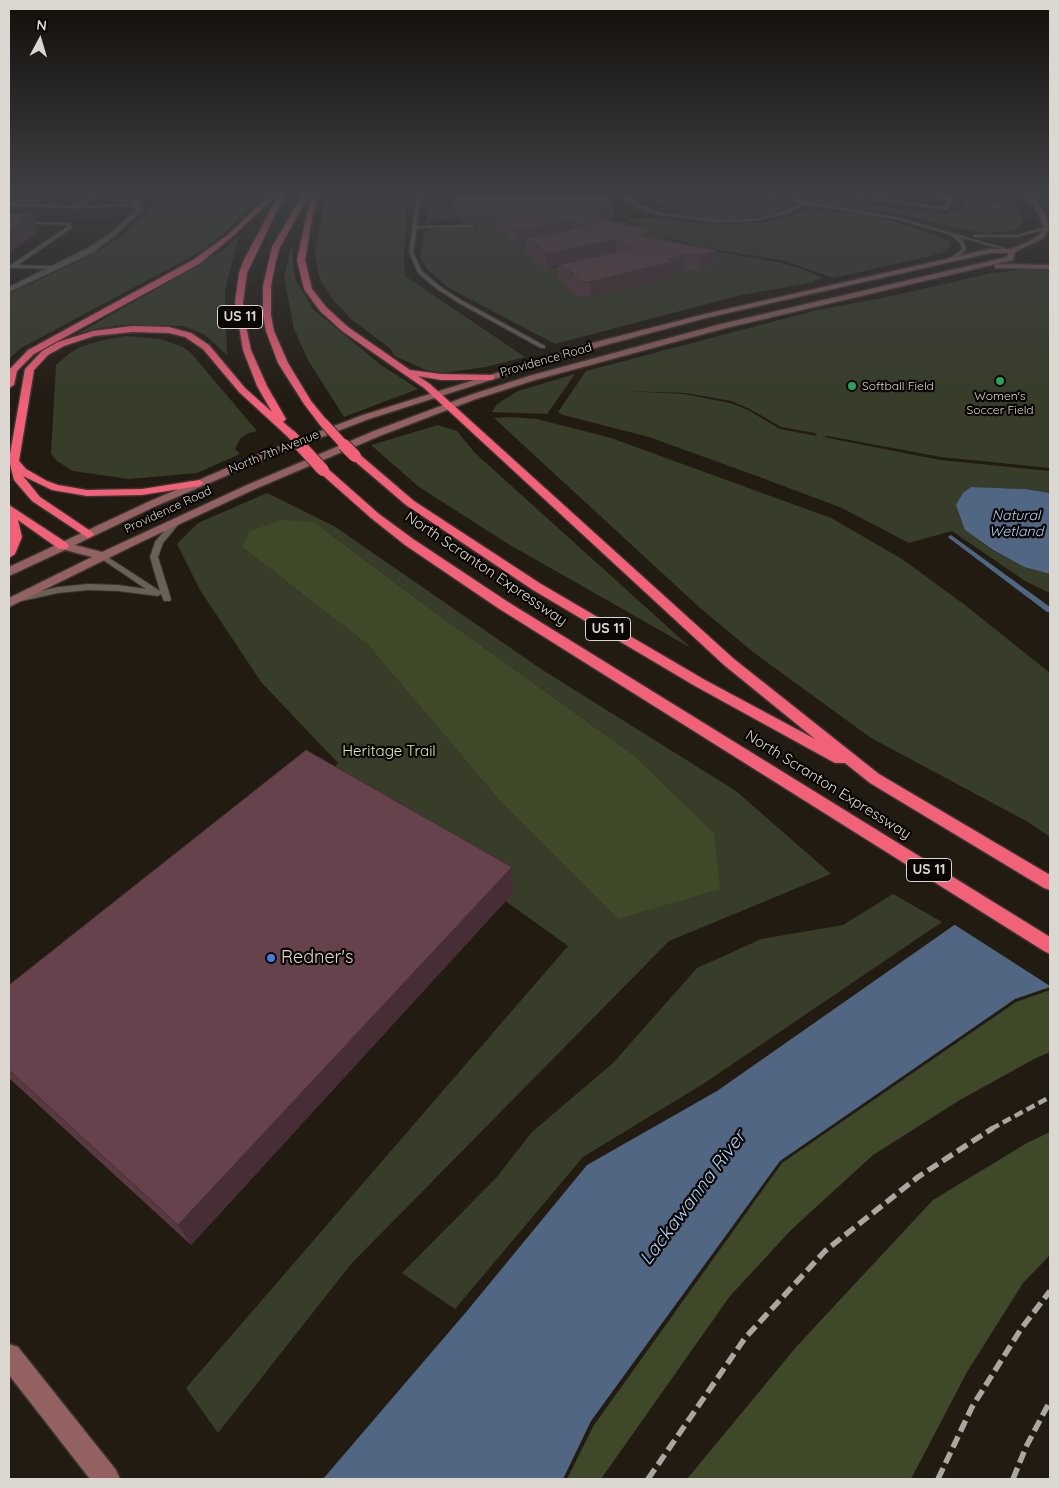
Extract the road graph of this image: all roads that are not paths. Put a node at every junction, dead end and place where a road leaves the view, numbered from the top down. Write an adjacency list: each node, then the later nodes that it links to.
1 (61, 265): 14 (street)
2 (190, 265): 19 (highway)
3 (247, 265): 22 (highway, North Scranton Expressway / US 11)
4 (270, 265): 34 (highway, North Scranton Expressway / US 11, bridge)
5 (302, 265): 17 (highway)
6 (417, 265): 16 (lane)
7 (926, 265): 18 (main road, Providence Road)
8 (980, 265): 12 (main road, Providence Road)
9 (1005, 265): 12 (main road)
10 (1022, 265): 13 (main road)
11 (11, 266): 14 (lane)
12 (974, 267): 21 (main road, Providence Road)
13 (1050, 267)
14 (56, 268): 15 (street)
15 (9, 290)
16 (543, 346)
17 (404, 370): 18 (highway); 20 (highway)
18 (491, 377): 20 (main road, Providence Road)
19 (9, 385)
20 (436, 394): 21 (highway); 24 (main road, North 7th Avenue)
21 (448, 406): 26 (main road, Providence Road); 34 (highway)
22 (292, 434): 23 (highway); 36 (highway, North Scranton Expressway / US 11, bridge)
23 (14, 460): 24 (highway); 27 (highway)
24 (199, 483): 27 (main road, North 7th Avenue)
25 (9, 508): 28 (highway); 29 (highway)
26 (178, 519): 30 (main road, Providence Road); 32 (lane)
27 (88, 534): 28 (main road, North 7th Avenue); 30 (main road)
28 (63, 546): 30 (main road); 31 (main road, North 7th Avenue)
29 (9, 554)
30 (103, 556): 32 (lane); 33 (main road)
31 (9, 572)
32 (158, 593): 33 (lane)
33 (12, 601)
34 (875, 779): 35 (highway, North Scranton Expressway / US 11)
35 (1050, 883)
36 (1050, 946)
37 (9, 1356): 38 (main road)
38 (107, 1479)

